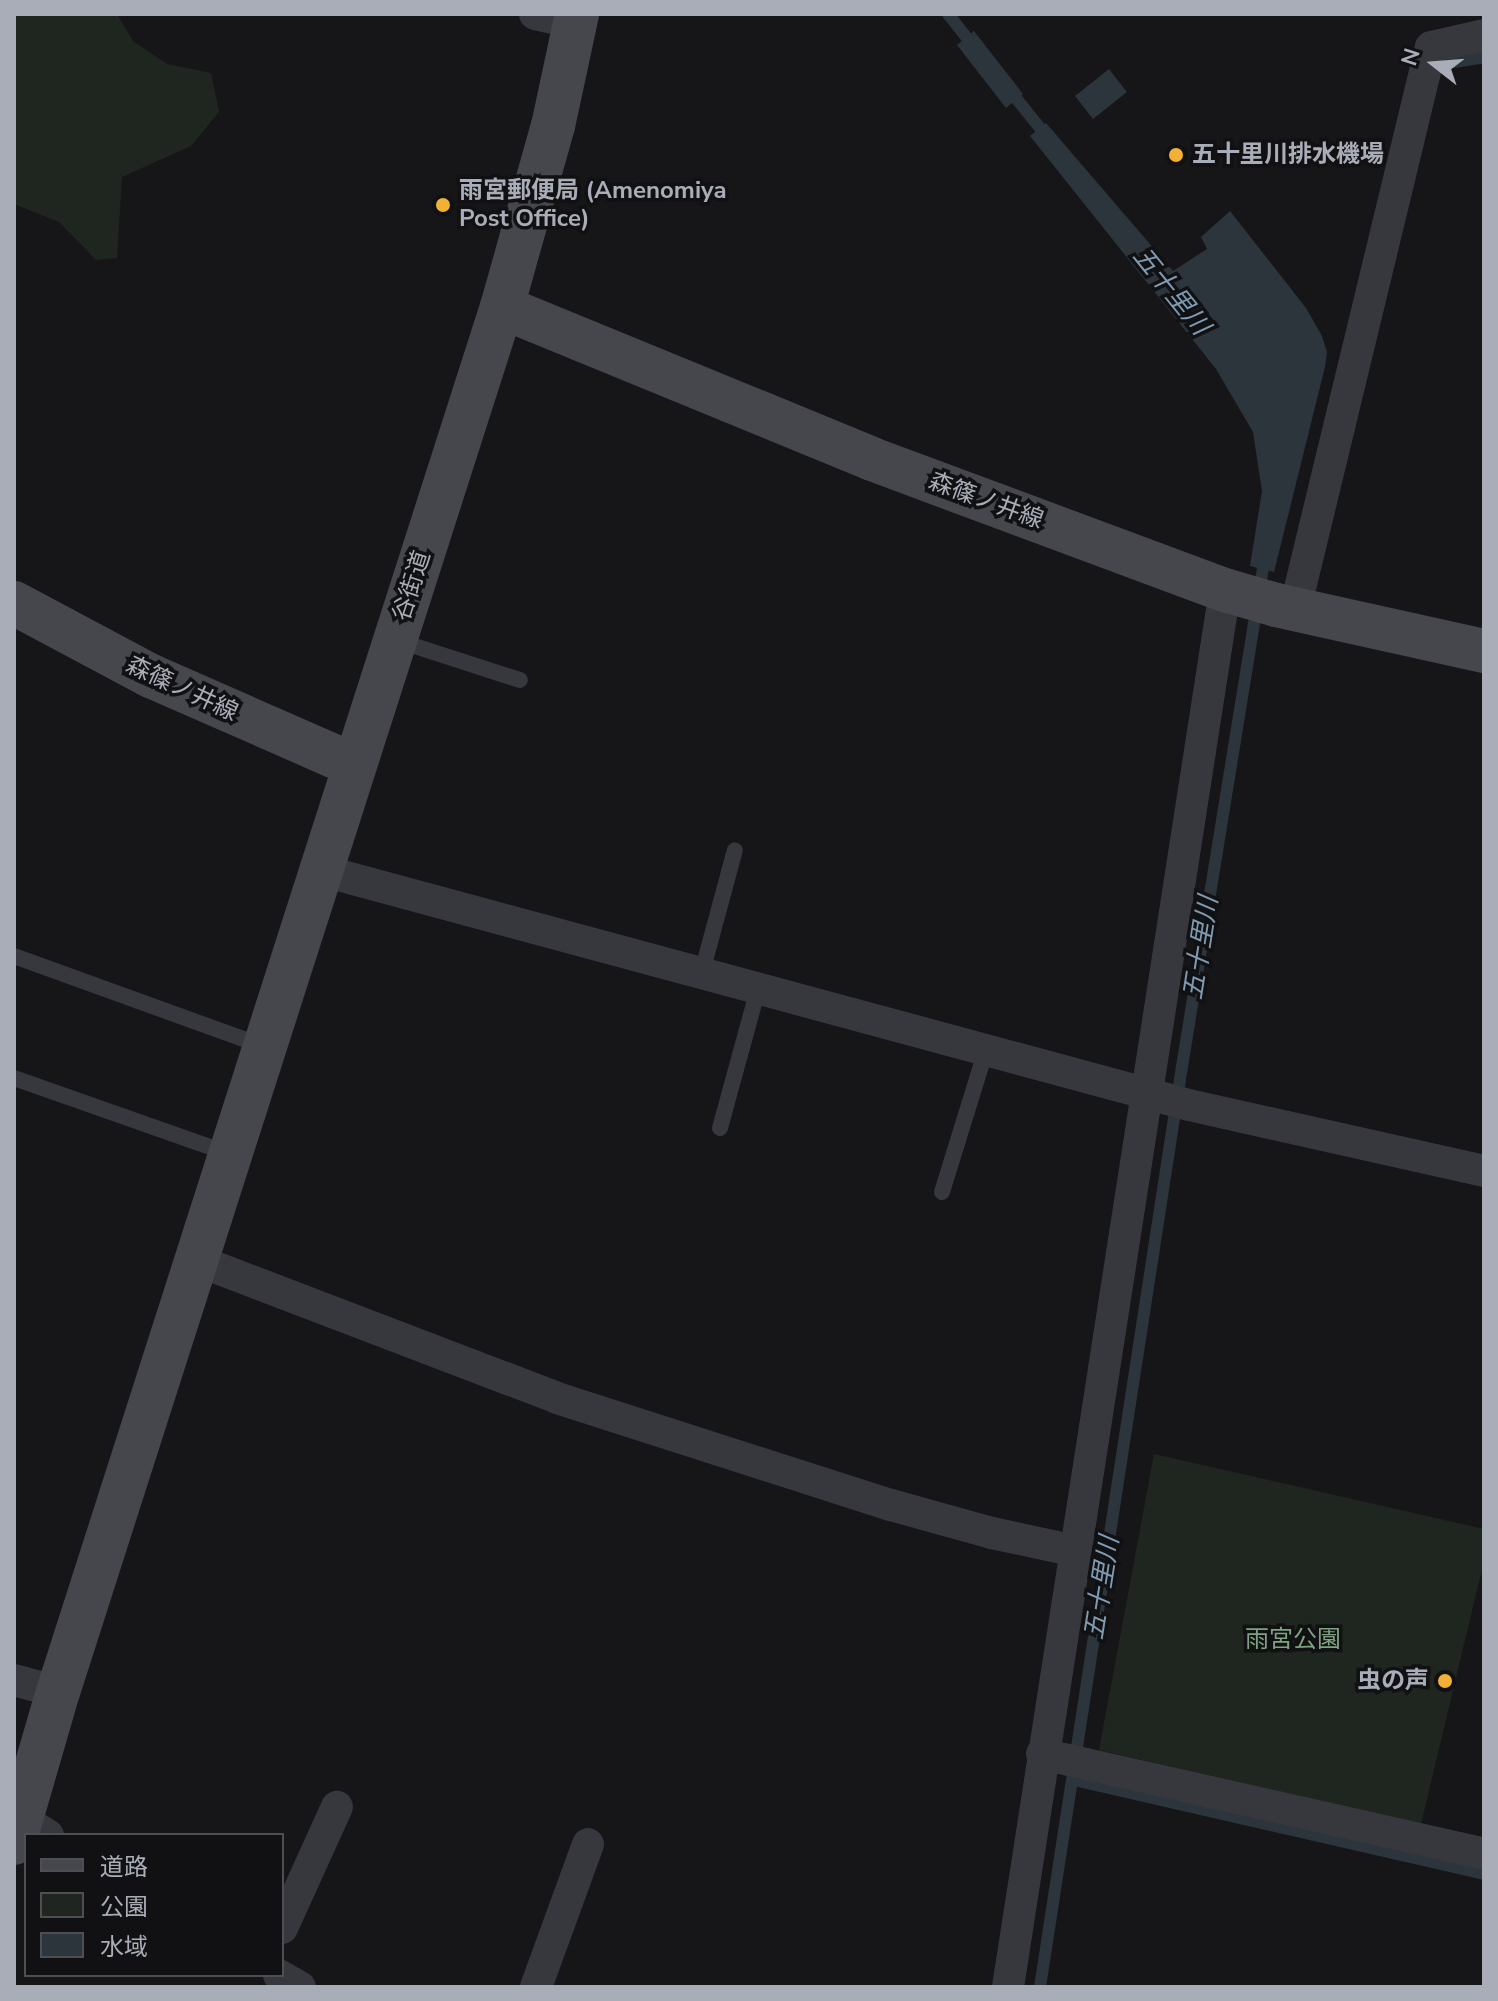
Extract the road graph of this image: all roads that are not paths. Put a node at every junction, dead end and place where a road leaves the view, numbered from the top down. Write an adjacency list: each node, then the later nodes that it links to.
1 (563, 17): 3 (street, 谷街道)
2 (1484, 35): 6 (street)
3 (502, 307): 4 (street, 森篠ノ井線); 7 (street, 谷街道)
4 (1230, 592): 6 (street, 森篠ノ井線); 19 (street)
5 (14, 603): 10 (street, 森篠ノ井線)
6 (1285, 607): 8 (street, 森篠ノ井線)
7 (395, 640): 9 (lane); 10 (street, 谷街道)
8 (1484, 651)
9 (520, 680)
10 (354, 765): 12 (street, 谷街道)
11 (735, 850): 14 (lane)
12 (320, 870): 14 (street); 16 (street, 谷街道)
13 (14, 956): 16 (lane)
14 (702, 972): 15 (street)
15 (758, 989): 17 (street); 20 (lane)
16 (264, 1046): 21 (street, 谷街道)
17 (986, 1050): 19 (street); 23 (lane)
18 (14, 1078): 21 (lane)
19 (1152, 1095): 22 (street); 25 (street)
20 (720, 1128)
21 (231, 1154): 24 (street, 谷街道)
22 (1484, 1171)
23 (942, 1192)
24 (199, 1261): 25 (street); 27 (street, 谷街道)
25 (1075, 1551): 28 (street)
26 (14, 1680): 27 (street)
27 (58, 1692): 30 (street, 谷街道)
28 (1047, 1755): 32 (street); 37 (street)
29 (337, 1807): 33 (street)
30 (24, 1828)
31 (588, 1844): 36 (street)
32 (1484, 1854)
33 (284, 1924)
34 (282, 1977): 35 (street)
35 (300, 1987)
36 (536, 1987)
37 (1008, 1987)

